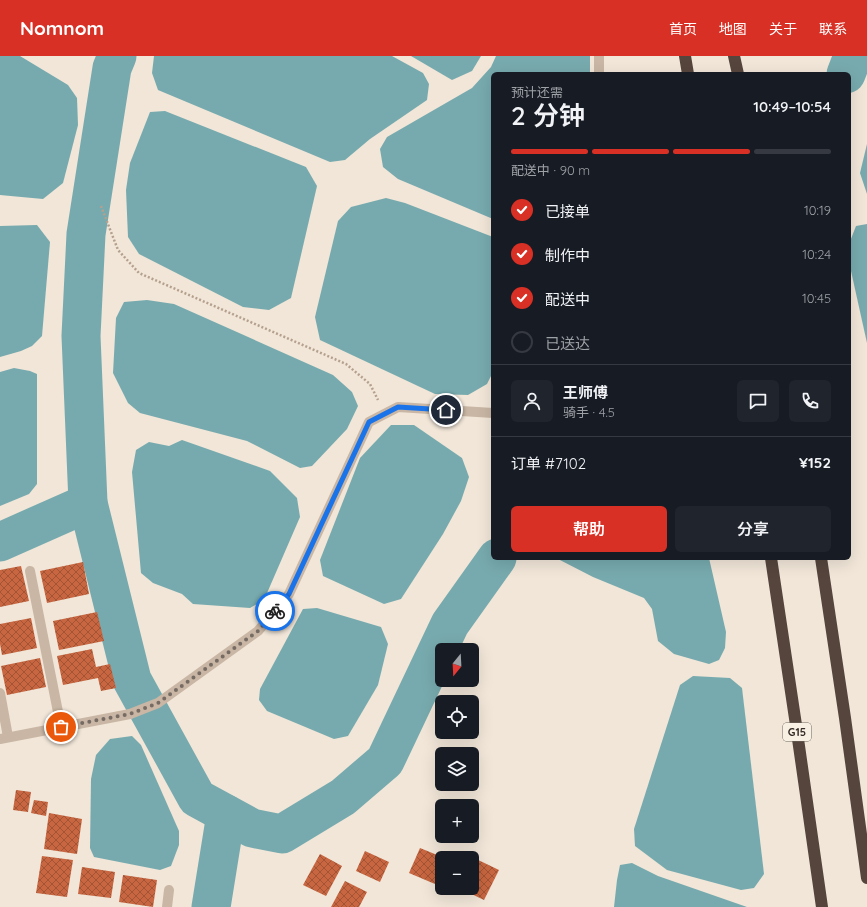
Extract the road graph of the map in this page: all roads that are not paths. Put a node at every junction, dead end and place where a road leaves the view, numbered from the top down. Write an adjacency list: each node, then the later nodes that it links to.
1 (599, 56): 4 (street)
2 (685, 56): 5 (highway)
3 (734, 56): 6 (highway)
4 (599, 72)
5 (688, 72)
6 (738, 72)
7 (491, 413): 12 (street)
8 (770, 560): 17 (highway, G15)
9 (821, 560): 14 (highway)
10 (30, 571): 12 (street)
11 (0, 694): 13 (street)
12 (61, 727): 13 (street)
13 (4, 738)
14 (867, 878)
15 (169, 890): 16 (street)
16 (167, 907)
17 (822, 907)

